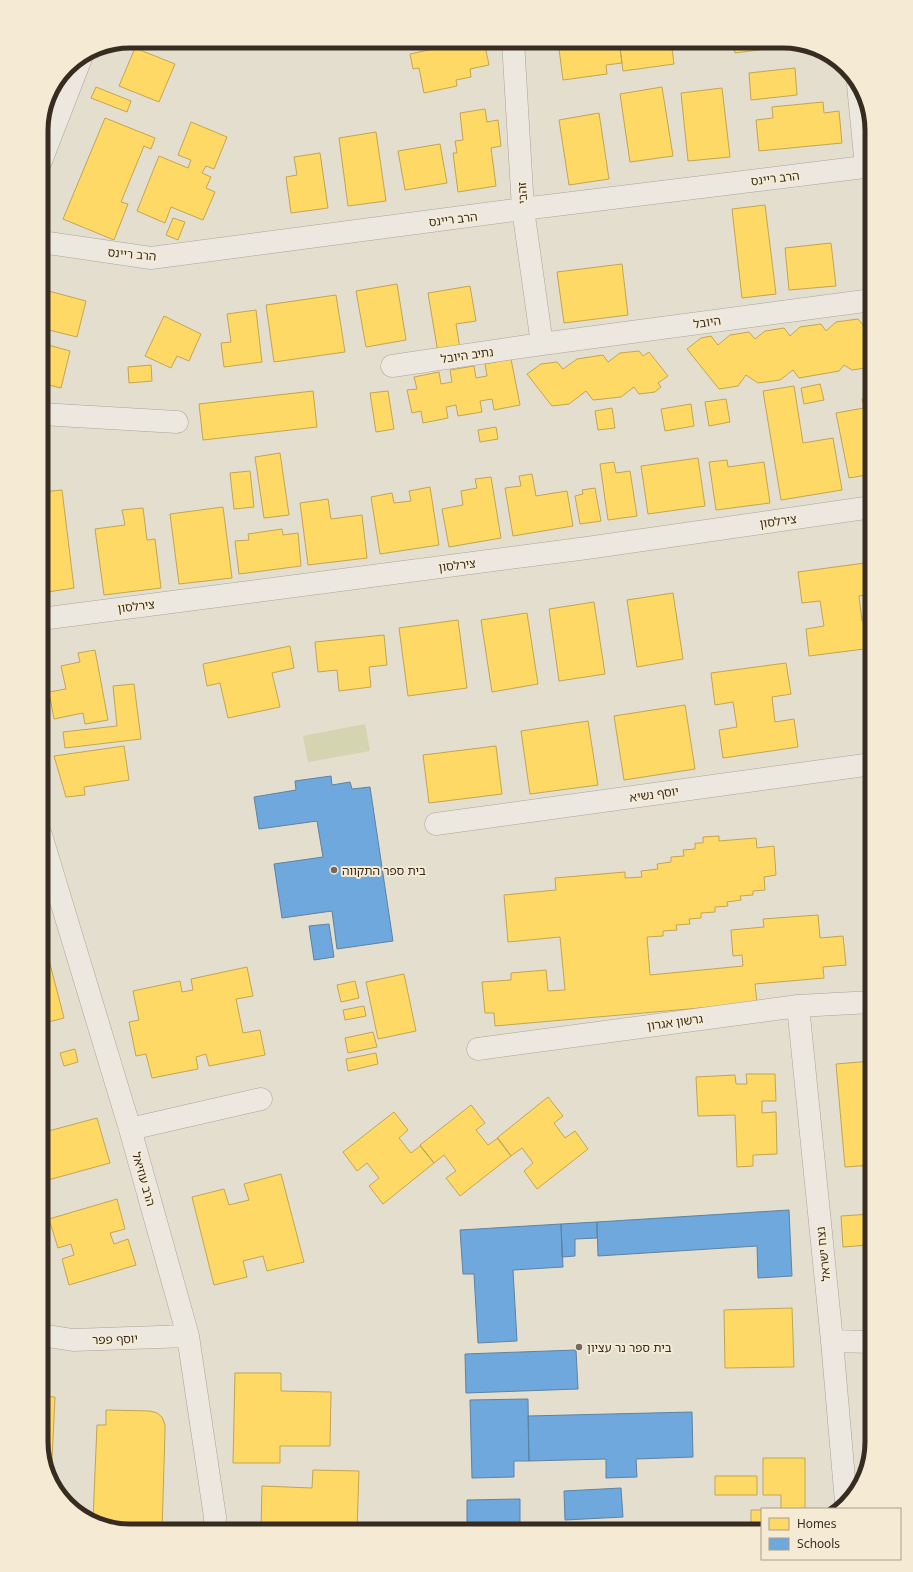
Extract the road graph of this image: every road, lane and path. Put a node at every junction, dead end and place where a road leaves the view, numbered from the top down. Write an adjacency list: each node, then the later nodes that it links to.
1 (513, 48): 7 (street, זהבי)
2 (78, 67): 5 (street)
3 (860, 103): 4 (street)
4 (865, 137)
5 (48, 143)
6 (865, 167): 7 (street, הרב ריינס)
7 (523, 209): 8 (street, הרב ריינס); 10 (street, זהבי)
8 (48, 243)
9 (865, 301): 10 (street, היובל)
10 (542, 344): 11 (street, נתיב היובל)
11 (392, 366)
12 (48, 414): 13 (street)
13 (177, 422)
14 (865, 508): 15 (street, צירלסון)
15 (48, 618)
16 (865, 765): 17 (street, יוסף נשיא)
17 (436, 824)
18 (48, 858): 23 (street, הרב עוזיאל)
19 (865, 1002): 20 (street, גרשון אגרון)
20 (798, 1006): 21 (street, גרשון אגרון); 26 (street, נצח ישראל)
21 (478, 1048)
22 (261, 1099): 23 (street)
23 (130, 1129): 25 (street, הרב עוזיאל)
24 (48, 1336): 25 (street, יוסף פפר)
25 (188, 1336): 29 (street, הרב עוזיאל)
26 (832, 1341): 27 (street); 28 (street, נצח ישראל)
27 (865, 1342)
28 (845, 1495)
29 (214, 1524)

